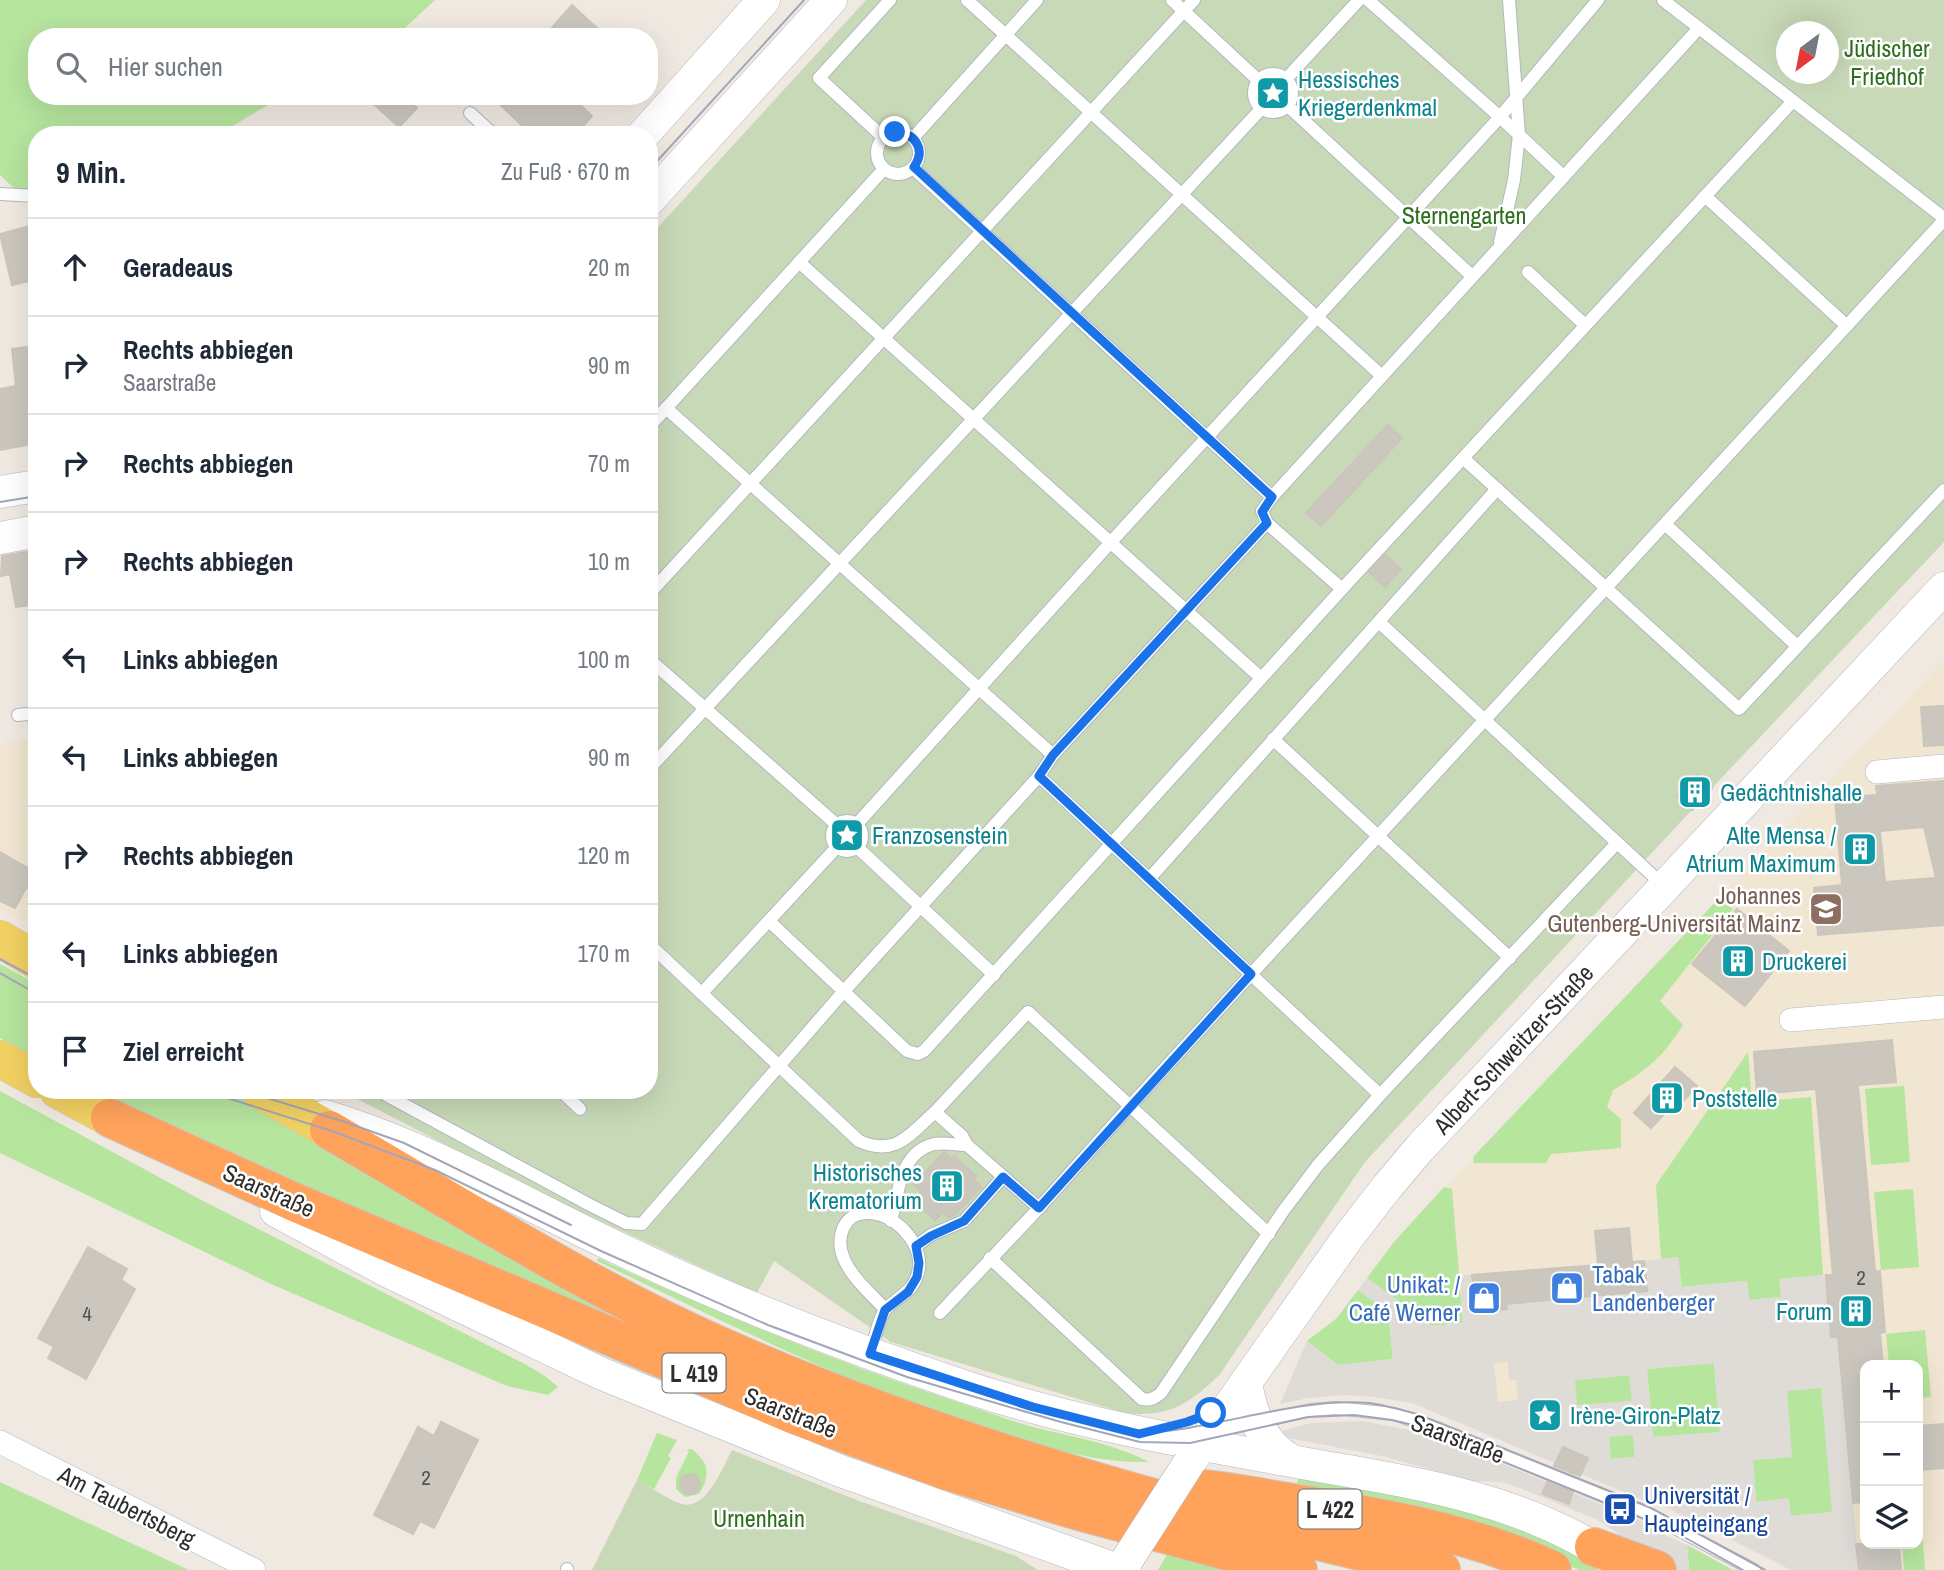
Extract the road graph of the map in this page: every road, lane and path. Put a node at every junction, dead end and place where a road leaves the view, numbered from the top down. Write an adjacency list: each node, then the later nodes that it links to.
1 (764, 0): 26 (main road)
2 (831, 0): 33 (main road)
3 (890, 0): 28 (lane)
4 (967, 0): 15 (lane)
5 (1037, 0): 15 (lane)
6 (1172, 0): 13 (lane)
7 (1194, 0): 13 (lane)
8 (1359, 0): 16 (lane)
9 (1368, 0): 24 (lane)
10 (1509, 0): 18 (lane)
11 (1598, 0): 18 (lane)
12 (1663, 0): 14 (lane)
13 (1184, 11): 17 (lane); 23 (lane)
14 (1699, 28): 19 (lane); 32 (lane)
15 (1005, 35): 23 (lane); 29 (lane)
16 (1286, 79): 17 (lane); 20 (lane)
17 (1258, 80): 21 (lane)
18 (1517, 97): 24 (lane); 27 (lane)
19 (1793, 101): 37 (lane); 39 (lane)
20 (1288, 106): 21 (lane); 38 (lane)
21 (1261, 108): 35 (lane)
22 (470, 113): 25 (lane)
23 (1092, 113): 35 (lane); 40 (lane)
24 (1500, 117): 27 (lane); 38 (lane)
25 (484, 126)
26 (651, 126)
27 (1519, 135): 32 (lane); 41 (lane)
28 (884, 138): 29 (lane); 31 (lane)
29 (913, 138): 30 (lane)
30 (914, 167): 31 (lane); 40 (lane)
31 (884, 169): 42 (lane)
32 (1563, 176): 41 (lane)
33 (658, 190)
34 (0, 194): 36 (lane)
35 (1183, 194): 45 (lane); 46 (lane)
36 (28, 196)
37 (1705, 196): 47 (lane); 48 (lane)
38 (1409, 216): 44 (lane); 46 (lane)
39 (1944, 219): 48 (lane)
40 (983, 231): 45 (lane); 49 (lane)
41 (1499, 245): 44 (lane)
42 (800, 261): 49 (lane); 51 (lane)
43 (1528, 272): 47 (lane)
44 (1472, 276): 50 (lane)
45 (1072, 313): 53 (lane); 54 (lane)
46 (1317, 317): 50 (lane); 54 (lane)
47 (1586, 325): 55 (lane)
48 (1847, 326): 63 (lane)
49 (884, 338): 53 (lane); 56 (lane)
50 (1381, 376): 61 (lane)
51 (666, 408): 52 (lane); 56 (lane)
52 (658, 416)
53 (973, 420): 66 (lane); 67 (lane)
54 (1208, 437): 61 (lane); 66 (lane)
55 (1463, 458): 58 (lane); 71 (lane)
56 (751, 484): 67 (lane); 68 (lane)
57 (28, 487): 60 (main road)
58 (1497, 489): 69 (lane); 73 (lane)
59 (1944, 490): 74 (lane)
60 (0, 492)
61 (1272, 497): 62 (lane)
62 (1267, 523): 71 (lane); 72 (lane)
63 (1665, 524): 69 (lane); 74 (lane)
64 (28, 533): 65 (main road)
65 (0, 538)
66 (1111, 542): 72 (lane); 77 (lane)
67 (840, 563): 77 (lane); 78 (lane)
68 (658, 584)
69 (1607, 587): 74 (lane); 81 (lane)
70 (1944, 588): 96 (main road, Albert-Schweitzer-Straße)
71 (1342, 589): 76 (lane)
72 (1186, 610): 76 (lane); 83 (lane)
73 (1379, 622): 81 (lane); 82 (lane)
74 (1797, 646)
75 (658, 667): 78 (lane)
76 (1261, 678): 92 (lane)
77 (980, 689): 83 (lane); 88 (lane)
78 (705, 709): 84 (lane); 89 (lane)
79 (28, 714): 80 (lane)
80 (18, 715)
81 (1485, 720): 90 (lane); 91 (lane)
82 (1273, 739): 90 (lane); 95 (lane)
83 (1053, 755): 87 (lane)
84 (658, 759)
85 (1944, 766): 86 (street)
86 (1877, 772)
87 (1039, 776): 92 (lane); 97 (lane)
88 (857, 824): 89 (lane); 94 (lane)
89 (837, 825): 93 (lane)
90 (1378, 836): 102 (lane); 103 (lane)
91 (1617, 843): 96 (lane); 102 (lane)
92 (1111, 844): 95 (lane); 104 (lane)
93 (837, 847): 94 (lane); 98 (lane)
94 (857, 847): 97 (lane)
95 (1149, 879): 103 (lane)
96 (1664, 886): 133 (main road, Albert-Schweitzer-Straße)
97 (920, 907): 104 (lane); 105 (lane)
98 (769, 921): 105 (lane); 106 (lane)
99 (0, 939): 101 (main road)
100 (658, 952): 106 (lane)
101 (28, 956)
102 (1510, 958): 112 (lane)
103 (1251, 974): 112 (lane); 118 (lane)
104 (994, 975): 105 (lane)
105 (844, 992): 110 (lane)
106 (702, 993): 110 (lane)
107 (1944, 1007): 108 (street)
108 (1791, 1020)
109 (0, 1059): 111 (main road)
110 (778, 1066): 116 (lane); 120 (lane)
111 (28, 1074)
112 (1380, 1095): 127 (lane)
113 (75, 1099): 121 (main road, Saarstraße / L 419)
114 (275, 1099): 122 (main road, Saarstraße / L 419)
115 (277, 1099): 132 (main road, Saarstraße)
116 (394, 1099)
117 (569, 1099): 119 (lane)
118 (1130, 1106): 120 (lane); 125 (lane); 127 (lane)
119 (580, 1109)
120 (935, 1112): 123 (lane)
121 (110, 1118): 140 (main road, Saarstraße); 145 (highway, Saarstraße / L 419)
122 (329, 1130): 139 (highway, Saarstraße / L 419)
123 (967, 1145): 124 (lane); 126 (lane)
124 (1003, 1177): 125 (lane); 128 (lane)
125 (1039, 1208): 129 (lane)
126 (891, 1221): 128 (lane); 130 (lane)
127 (1269, 1234): 129 (lane)
128 (916, 1246): 130 (lane)
129 (990, 1258): 131 (lane)
130 (885, 1310): 132 (lane)
131 (940, 1312)
132 (870, 1354): 135 (main road, Saarstraße)
133 (1240, 1392): 134 (main road); 135 (main road); 137 (main road, Albert-Schweitzer-Straße)
134 (1256, 1422): 137 (lane, Saarstraße); 138 (main road); 150 (lane, Saarstraße)
135 (1139, 1434): 137 (main road, Saarstraße)
136 (0, 1443): 143 (street, Am Taubertsberg)
137 (1202, 1446): 138 (main road, Saarstraße); 142 (main road, Albert-Schweitzer-Straße, bridge)
138 (1292, 1461): 141 (main road, Saarstraße)
139 (1103, 1482): 146 (highway, Saarstraße / L 419); 147 (highway, L 422)
140 (1048, 1545): 142 (main road, Saarstraße); 144 (main road)
141 (1594, 1548): 148 (main road, Saarstraße); 149 (highway)
142 (1122, 1567)
143 (254, 1570)
144 (1066, 1570)
145 (1298, 1570)
146 (1441, 1570)
147 (1551, 1570)
148 (1627, 1570)
149 (1657, 1570)
150 (1754, 1570)

